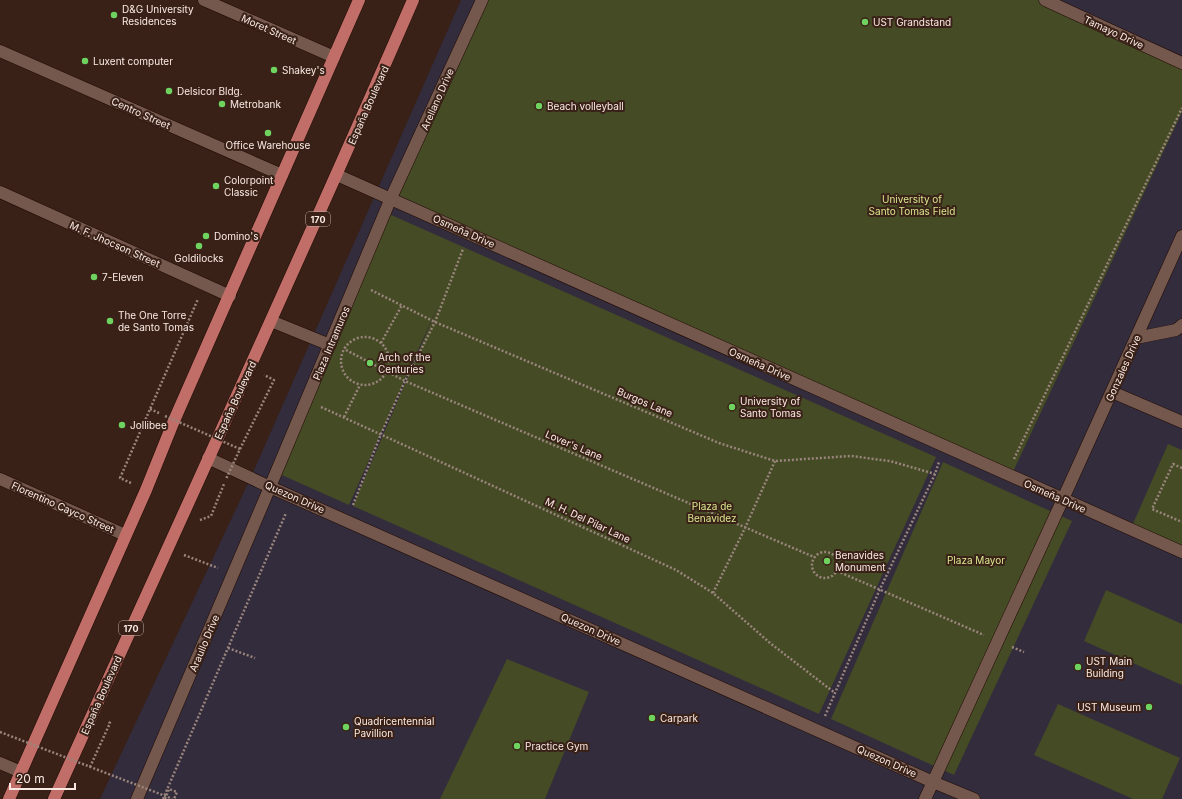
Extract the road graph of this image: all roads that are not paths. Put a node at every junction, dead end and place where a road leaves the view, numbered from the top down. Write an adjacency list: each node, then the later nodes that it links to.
1 (204, 0): 7 (street, Moret Street)
2 (359, 0): 7 (main road)
3 (413, 0): 10 (main road, España Boulevard / 170)
4 (482, 0): 12 (street, Arellano Drive)
5 (1045, 0): 8 (street, Tamayo Drive)
6 (0, 51): 9 (street, Centro Street)
7 (334, 57): 9 (main road)
8 (1182, 63)
9 (282, 175): 14 (main road)
10 (337, 175): 12 (street, Osmeña Drive); 15 (main road, España Boulevard / 170)
11 (0, 192): 14 (street, M. F. Jhocson Street)
12 (392, 198): 18 (street, Plaza Intramuros); 24 (street, Osmeña Drive)
13 (1182, 236): 17 (street, Gonzales Drive)
14 (230, 296): 25 (main road)
15 (272, 322): 18 (street); 21 (main road, España Boulevard / 170)
16 (1182, 325): 17 (street)
17 (1136, 338): 19 (street, Gonzales Drive)
18 (330, 345): 23 (street, Plaza Intramuros)
19 (1112, 392): 20 (street); 24 (street, Gonzales Drive)
20 (1182, 422)
21 (208, 458): 23 (street, Quezon Drive); 31 (main road, España Boulevard / 170)
22 (0, 479): 25 (street, Florentino Cayco Street)
23 (270, 487): 29 (street, Quezon Drive); 32 (street, Araullo Drive)
24 (1063, 499): 26 (street, Osmeña Drive); 29 (street, Gonzales Drive)
25 (125, 535): 28 (main road)
26 (1182, 552)
27 (0, 763): 28 (street)
28 (21, 772): 30 (main road)
29 (933, 782): 33 (street, Gonzales Drive); 34 (street, Quezon Drive)
30 (9, 799)
31 (54, 799)
32 (137, 799)
33 (925, 799)
34 (974, 799)

